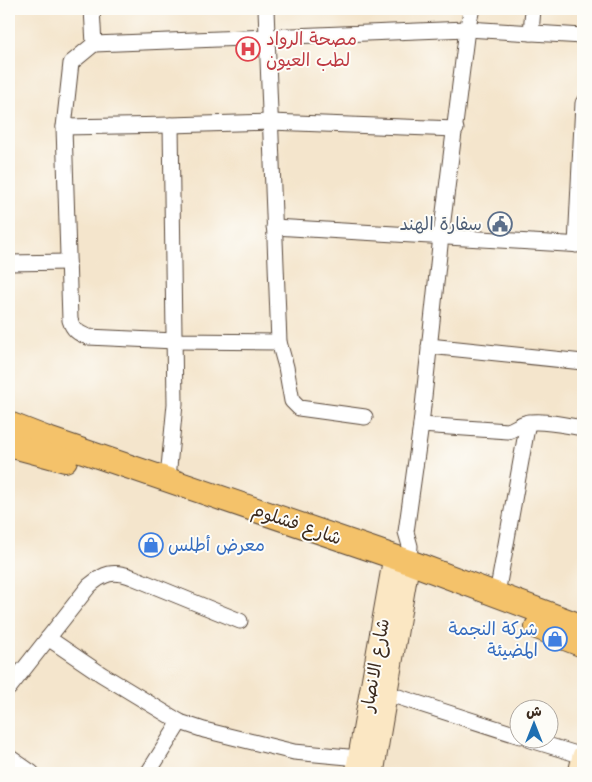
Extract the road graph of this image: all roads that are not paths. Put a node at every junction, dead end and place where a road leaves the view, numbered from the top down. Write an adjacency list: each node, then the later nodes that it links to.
1 (92, 9): 9 (street)
2 (266, 9): 8 (street)
3 (472, 9): 5 (street)
4 (533, 9): 6 (street)
5 (467, 29): 6 (street); 8 (street); 15 (street)
6 (532, 33): 7 (street)
7 (583, 36)
8 (268, 38): 9 (street); 11 (street)
9 (94, 44): 14 (street)
10 (583, 103): 16 (street)
11 (270, 122): 12 (street); 15 (street); 18 (street)
12 (171, 125): 13 (street); 23 (street)
13 (79, 126): 14 (street); 17 (street)
14 (64, 127): 17 (street)
15 (456, 129): 19 (street)
16 (582, 133): 20 (street)
17 (64, 151): 21 (street)
18 (274, 227): 19 (street); 24 (street)
19 (441, 236): 20 (street); 25 (street)
20 (580, 245)
21 (68, 262): 22 (street); 23 (street)
22 (9, 263)
23 (175, 340): 24 (street); 33 (street)
24 (279, 342): 27 (street)
25 (428, 346): 26 (street); 30 (street)
26 (583, 362)
27 (365, 417)
28 (528, 422): 30 (street); 31 (street); 35 (street)
29 (9, 424): 33 (main road, شارع فشلوم)
30 (421, 425): 34 (street)
31 (583, 428)
32 (9, 445): 34 (main road, شارع فشلوم)
33 (168, 478): 34 (main road, شارع فشلوم)
34 (400, 566): 35 (main road, شارع فشلوم); 39 (main road, شارع فشلوم); 41 (main road, شارع الانصار); 47 (main road, شارع الانصار)
35 (498, 594): 37 (main road, شارع فشلوم)
36 (240, 621): 38 (street)
37 (583, 627)
38 (48, 638): 40 (street); 42 (street)
39 (583, 645)
40 (9, 688)
41 (386, 693): 43 (street); 47 (main road, شارع الانصار)
42 (180, 722): 47 (street); 49 (street)
43 (510, 733)
44 (560, 749): 45 (street)
45 (583, 756): 50 (main road)
46 (9, 757): 48 (street)
47 (362, 768)
48 (32, 773)
49 (148, 773)
50 (579, 773)

